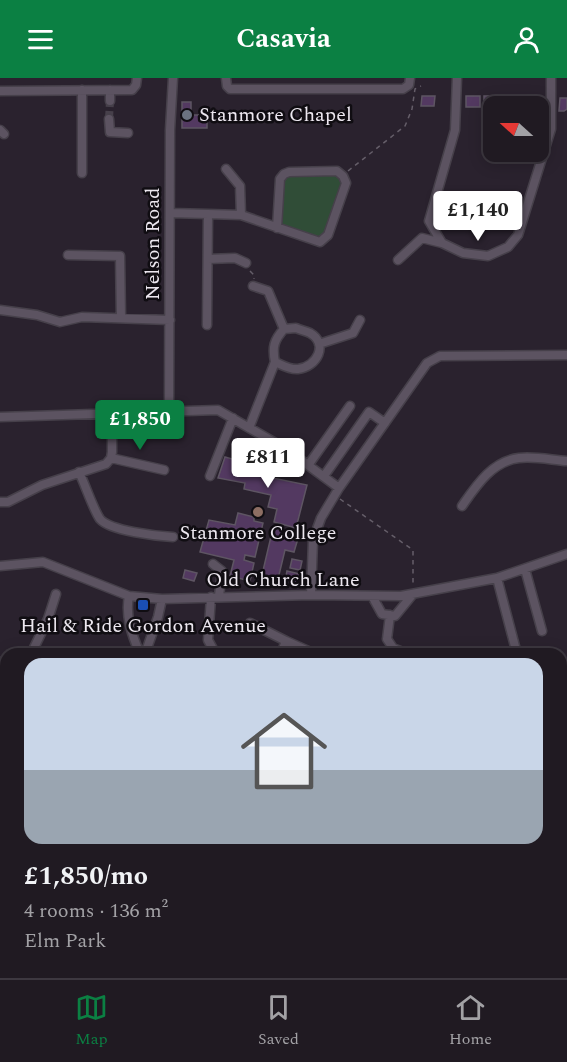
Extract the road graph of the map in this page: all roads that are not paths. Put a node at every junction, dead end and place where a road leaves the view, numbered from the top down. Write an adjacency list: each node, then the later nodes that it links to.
1 (137, 78): 8 (street)
2 (173, 78): 15 (street, Nelson Road)
3 (226, 78): 4 (street)
4 (410, 78)
5 (456, 78): 18 (street)
6 (551, 78): 21 (street)
7 (82, 90): 8 (street); 9 (street); 14 (street)
8 (110, 90): 10 (street)
9 (0, 91)
10 (110, 101)
11 (109, 119): 12 (street)
12 (128, 133)
13 (226, 169): 17 (street)
14 (82, 173)
15 (171, 213): 16 (street); 29 (street, Nelson Road)
16 (208, 214): 17 (street); 23 (street)
17 (241, 215): 19 (street)
18 (429, 221): 20 (street); 21 (street)
19 (277, 228): 19 (street)
20 (422, 238): 21 (street); 24 (street)
21 (442, 243)
22 (68, 255): 28 (street)
23 (208, 259): 25 (street); 31 (street)
24 (398, 260)
25 (246, 263)
26 (254, 286): 32 (street)
27 (0, 310): 28 (street)
28 (121, 318): 29 (street)
29 (170, 320): 37 (street, Nelson Road)
30 (360, 320): 33 (street)
31 (207, 325)
32 (284, 329): 33 (street); 35 (street)
33 (319, 344): 35 (street)
34 (567, 355): 41 (street)
35 (275, 362): 42 (street)
36 (350, 406): 45 (street)
37 (169, 411): 38 (street); 40 (street)
38 (112, 412): 39 (street); 43 (street)
39 (0, 417)
40 (232, 418): 42 (street); 48 (street)
41 (385, 423): 49 (street); 50 (street)
42 (249, 428): 45 (street)
43 (111, 458): 46 (street); 47 (street)
44 (567, 461): 52 (street)
45 (309, 464): 49 (street)
46 (164, 470)
47 (79, 472): 51 (street); 53 (street)
48 (210, 476)
49 (324, 476): 50 (street)
50 (337, 492): 61 (street)
51 (0, 502)
52 (462, 506)
53 (173, 537)
54 (567, 554): 57 (street, Old Church Lane)
55 (213, 564): 63 (street)
56 (0, 566): 62 (street, Old Church Lane)
57 (525, 569): 58 (street, Old Church Lane); 68 (street)
58 (497, 578): 60 (street, Old Church Lane); 77 (street)
59 (56, 594): 70 (street)
60 (412, 594): 64 (street, Old Church Lane); 66 (street)
61 (311, 595): 63 (street, Old Church Lane); 64 (street, Old Church Lane)
62 (129, 596): 65 (street, Old Church Lane); 71 (street)
63 (215, 596): 65 (street, Old Church Lane); 73 (street)
64 (372, 596): 66 (street)
65 (162, 599): 72 (street)
66 (390, 615): 76 (street)
67 (250, 623): 69 (street)
68 (542, 631)
69 (286, 641): 74 (street); 75 (street)
70 (34, 648)
71 (137, 648)
72 (147, 648)
73 (212, 648)
74 (283, 648)
75 (302, 648)
76 (393, 648)
77 (515, 648)

